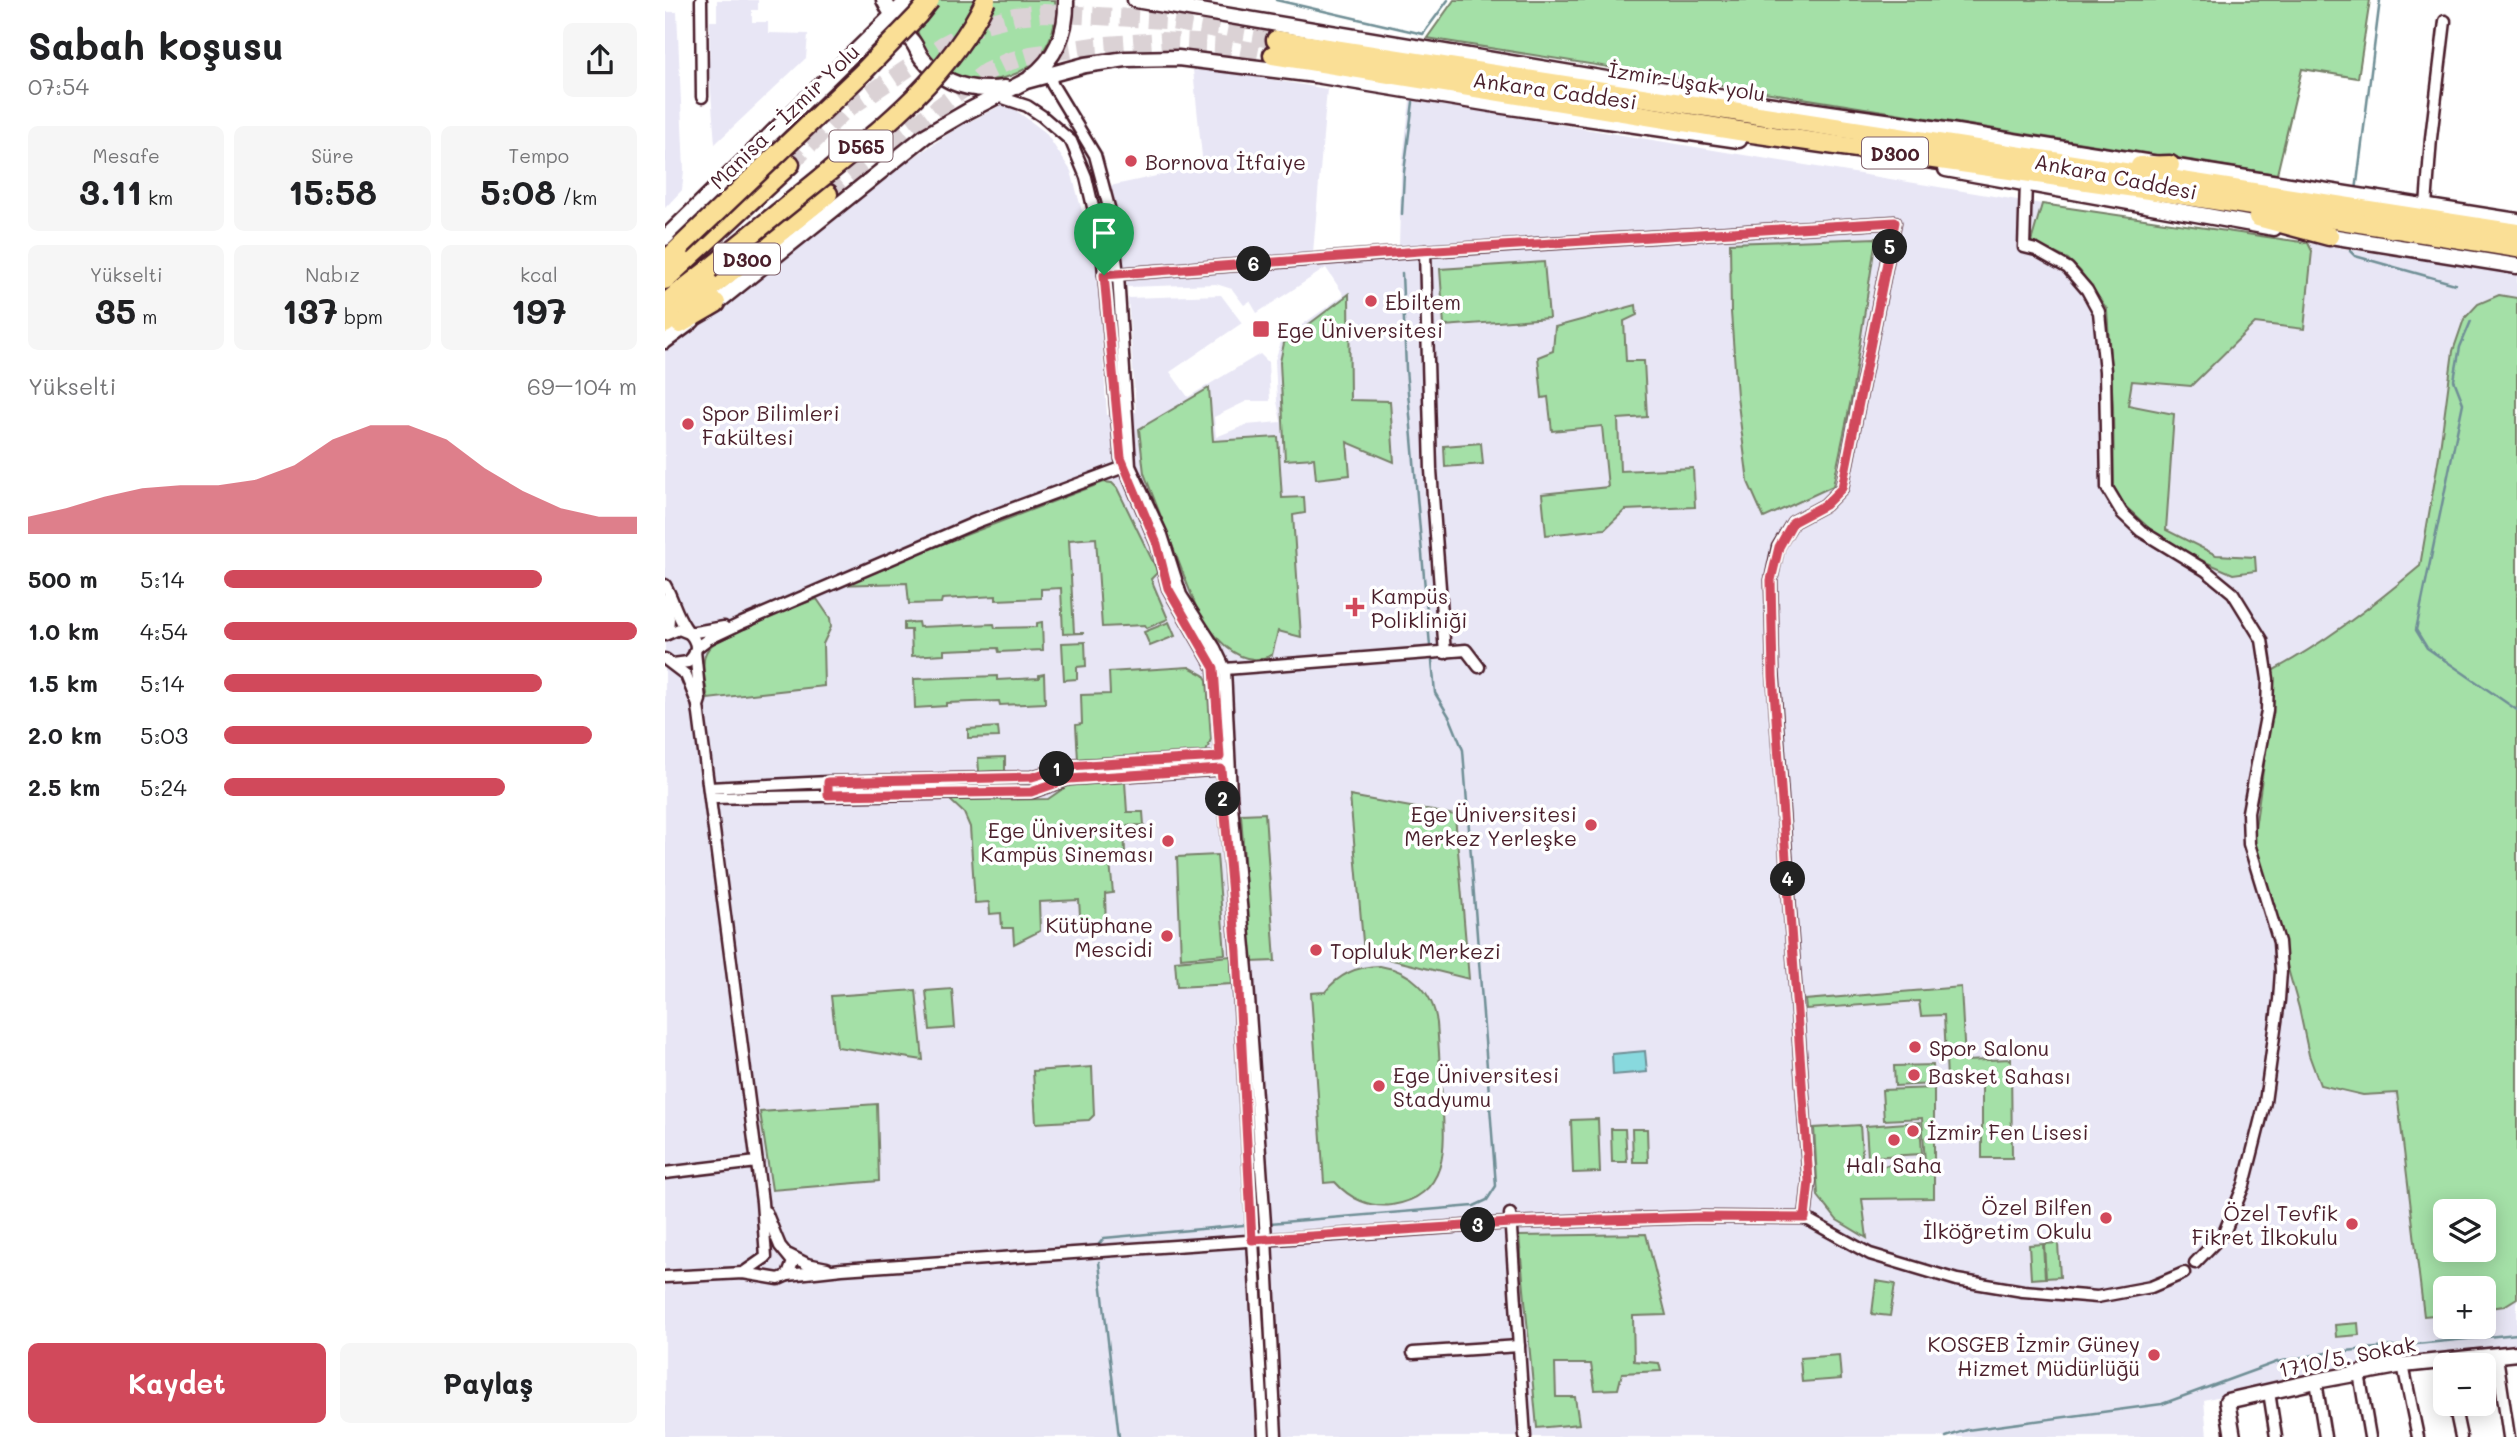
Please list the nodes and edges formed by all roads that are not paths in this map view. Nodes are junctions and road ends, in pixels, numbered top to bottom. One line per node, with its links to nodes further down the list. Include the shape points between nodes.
1 (701, 0): 17 (street)
2 (884, 0): 8 (main road)
3 (907, 0): 8 (main road); 10 (main road)
4 (930, 0): 31 (highway, Manisa - İzmir Yolu / D565, bridge, via 862,73)
5 (986, 0): 39 (highway, D565, bridge, via 969,32 922,91 875,135)
6 (1066, 0): 12 (main road, via 1061,40)
7 (1135, 0): 15 (main road, Ankara Caddesi)
8 (891, 17): 10 (main road); 31 (main road)
9 (2445, 21): 27 (street)
10 (912, 41): 14 (main road, via 935,72)
11 (1274, 47): 18 (highway, İzmir-Uşak yolu / D300); 19 (highway, Ankara Caddesi / D300)
12 (1050, 67): 13 (main road, Ankara Caddesi); 20 (main road, Ankara Caddesi, via 1178,58); 37 (street, via 1052,84 1095,155 1111,215)
13 (1026, 80): 14 (main road, via 988,90); 16 (main road, Ankara Caddesi)
14 (970, 88): 16 (street)
15 (1684, 92): 18 (highway); 22 (main road, Ankara Caddesi)
16 (995, 96): 36 (street, via 1027,106 1071,141 1086,177); 40 (main road, Ankara Caddesi, via 925,136)
17 (702, 97)
18 (1762, 116): 23 (highway, İzmir-Uşak yolu / D300)
19 (1745, 132): 20 (highway); 25 (highway, Ankara Caddesi / D300)
20 (1695, 133): 24 (main road, Ankara Caddesi)
21 (790, 164): 38 (highway, D300)
22 (2170, 165): 23 (highway); 27 (main road, Ankara Caddesi)
23 (2091, 167): 29 (highway, Ankara Caddesi / D300)
24 (2027, 183): 30 (main road, Ankara Caddesi); 73 (street, via 2024,247 2068,268 2099,312 2107,488 2141,531 2233,593 2262,640 2267,711 2248,812 2249,844 2279,942 2279,1000 2266,1102 2244,1185 2224,1233)
25 (2163, 192): 30 (highway); 32 (highway, Ankara Caddesi / D300)
26 (828, 194): 41 (highway, D300)
27 (2426, 206): 28 (main road, Ankara Caddesi)
28 (2517, 221)
29 (2517, 233)
30 (2329, 236): 35 (main road, Ankara Caddesi)
31 (673, 242): 34 (highway, Manisa - İzmir Yolu / D565)
32 (2517, 248)
33 (1425, 251): 37 (street); 51 (street, via 1431,470); 68 (street, via 1895,222 1842,488 1825,505 1793,522 1779,547 1771,580 1772,657 1809,1181)
34 (665, 261)
35 (2517, 266)
36 (1104, 275): 37 (street); 44 (street, via 1121,458)
37 (1118, 275): 44 (street)
38 (665, 280)
39 (665, 303)
40 (716, 303): 42 (highway); 43 (main road, Ankara Caddesi)
41 (665, 324)
42 (665, 333)
43 (665, 341)
44 (1127, 467): 47 (street, via 979,521); 54 (street, via 1163,535 1181,595)
45 (665, 585): 48 (street)
46 (665, 599): 49 (street)
47 (742, 623): 48 (street); 50 (street)
48 (689, 633): 49 (street, via 678,629); 50 (street)
49 (666, 634)
50 (696, 650): 52 (street, via 688,662); 55 (street)
51 (1445, 653): 53 (street, via 1466,650); 54 (street)
52 (668, 662): 55 (street, via 686,675)
53 (1479, 667)
54 (1220, 669): 56 (street)
55 (698, 706): 60 (street)
56 (1224, 757): 57 (street); 58 (street, via 1069,766 1032,777)
57 (1225, 769): 61 (street, via 1069,779 1031,792); 63 (street)
58 (867, 781): 59 (street); 61 (street)
59 (828, 782): 60 (street); 62 (street)
60 (710, 793): 62 (street); 64 (street)
61 (868, 794): 62 (street)
62 (828, 795)
63 (1243, 970): 69 (street); 70 (street)
64 (757, 1162): 65 (street); 66 (street)
65 (665, 1173)
66 (762, 1202): 71 (street, via 780,1246); 72 (street)
67 (1510, 1218): 68 (street); 69 (street); 80 (street)
68 (1805, 1218): 76 (street, via 1870,1254 1957,1280 2023,1291 2097,1297 2151,1287)
69 (1266, 1238): 70 (street); 86 (street)
70 (1252, 1240): 74 (street); 86 (street)
71 (789, 1255): 72 (street, via 779,1250); 74 (street, via 807,1264); 77 (street, via 793,1266)
72 (766, 1257): 75 (street); 78 (street, via 764,1268)
73 (2195, 1263)
74 (842, 1269): 77 (street)
75 (743, 1273): 78 (street); 79 (street)
76 (2184, 1273)
77 (788, 1275): 78 (street)
78 (770, 1276)
79 (665, 1278)
80 (1519, 1346): 81 (street); 94 (street)
81 (1413, 1353)
82 (2517, 1353): 83 (main road, 1710/5. Sokak)
83 (2497, 1356): 101 (street)
84 (2433, 1364): 85 (main road, 1710/5. Sokak)
85 (2403, 1365): 87 (main road, 1710/5. Sokak); 99 (street)
86 (1267, 1372): 91 (street)
87 (2359, 1373): 88 (main road, 1710/5. Sokak); 98 (street)
88 (2316, 1381): 89 (main road, 1710/5. Sokak); 97 (street)
89 (2269, 1392): 95 (main road, 1710/5. Sokak, via 2227,1401); 96 (street)
90 (2457, 1416): 100 (street)
91 (1270, 1421): 92 (street); 93 (street)
92 (1264, 1437)
93 (1276, 1437)
94 (1525, 1437)
95 (2233, 1437)
96 (2276, 1437)
97 (2325, 1437)
98 (2370, 1437)
99 (2418, 1437)
100 (2461, 1437)
101 (2509, 1437)

